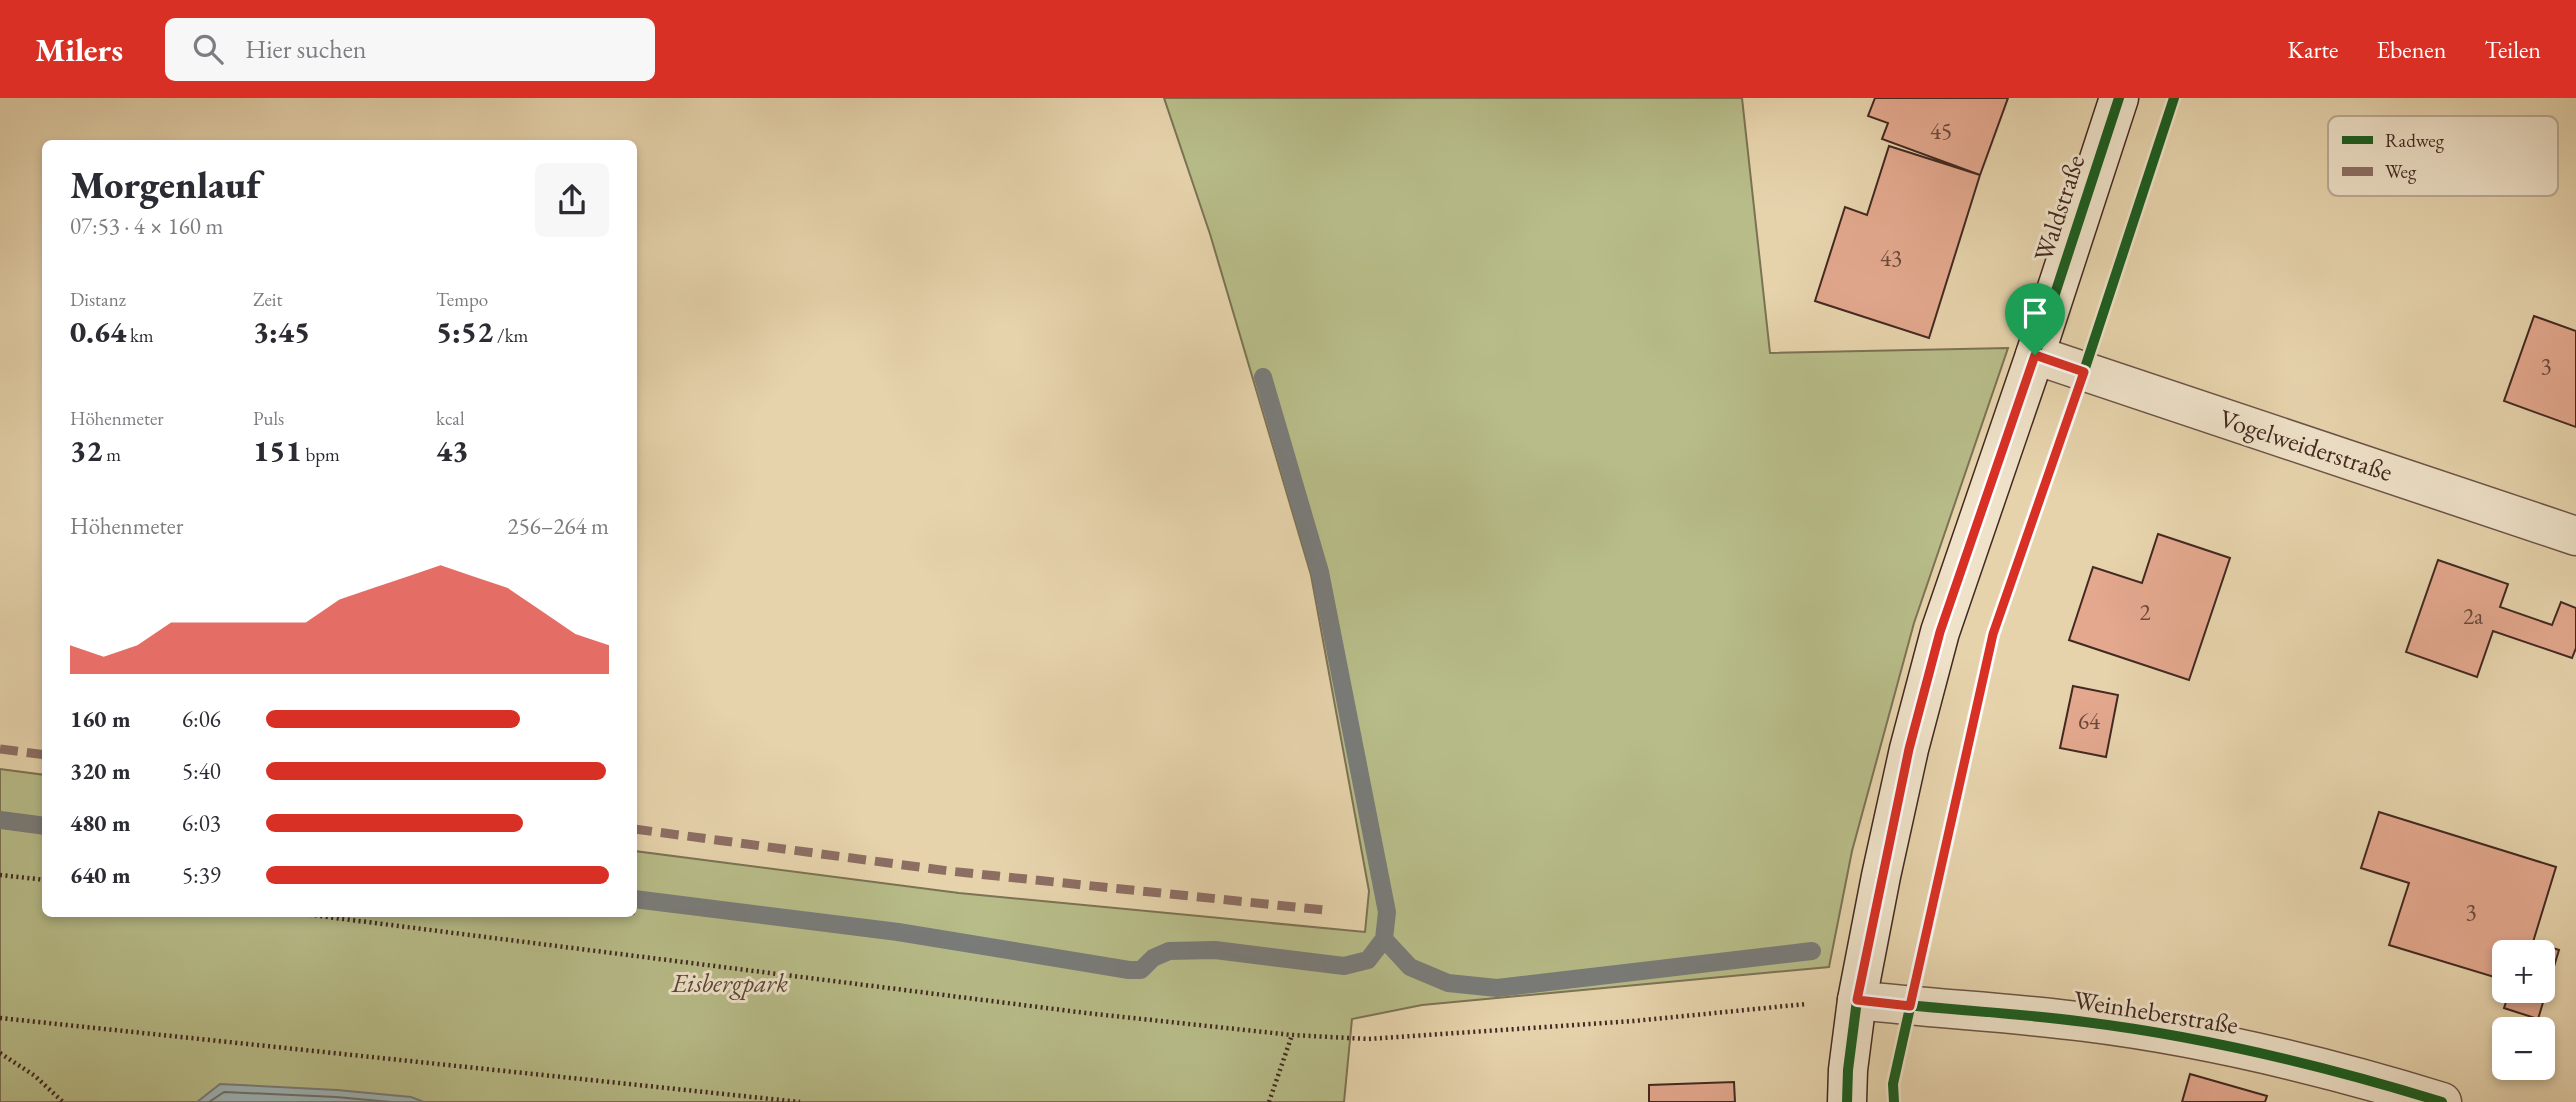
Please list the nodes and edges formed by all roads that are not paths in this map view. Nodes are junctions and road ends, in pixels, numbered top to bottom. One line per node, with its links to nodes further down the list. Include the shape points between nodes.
1 (2119, 98): 2 (street, Waldstraße)
2 (2035, 355): 3 (street, Vogelweiderstraße); 4 (street, Waldstraße, via 1940,632 1909,749)
3 (2576, 536)
4 (1857, 1000): 5 (street, Waldstraße); 6 (street, Weinheberstraße, via 2083,1021 2196,1039 2349,1073)
5 (1847, 1102)
6 (2442, 1102)

